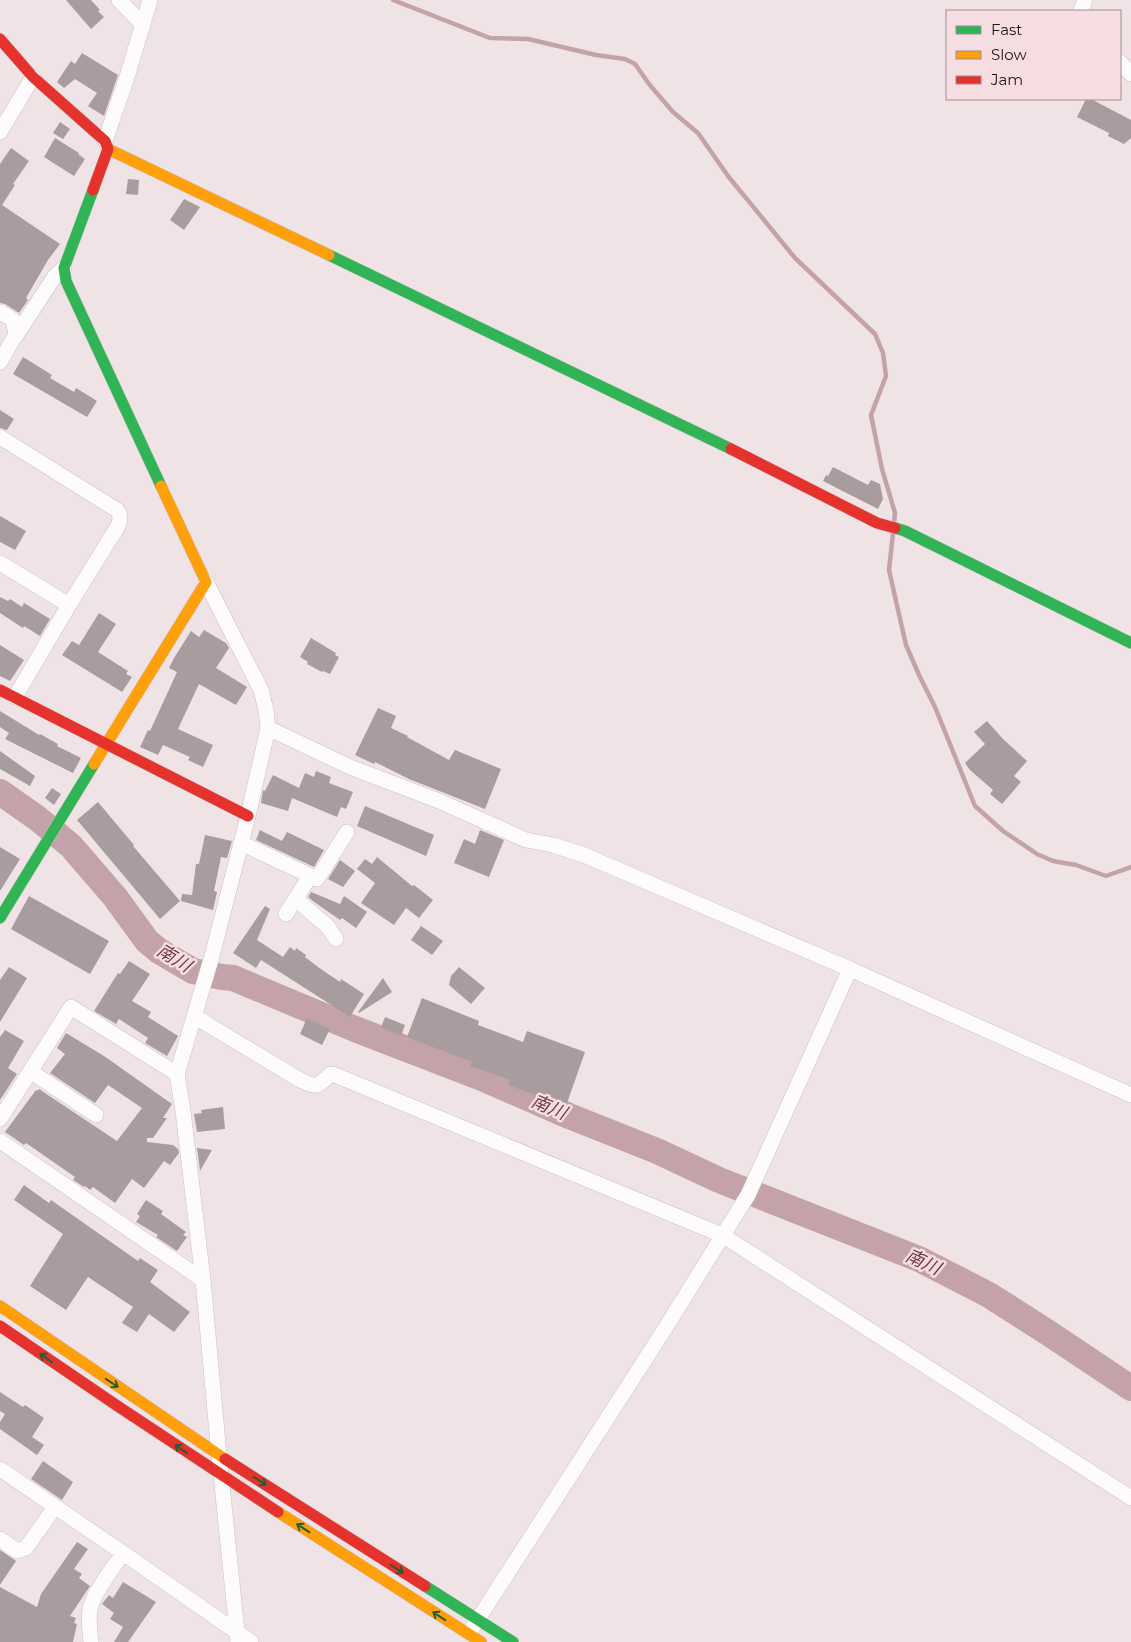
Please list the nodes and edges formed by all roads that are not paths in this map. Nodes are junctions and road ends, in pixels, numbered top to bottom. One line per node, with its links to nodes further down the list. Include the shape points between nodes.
1 (119, 0): 3 (street)
2 (150, 0): 3 (street)
3 (143, 25): 9 (street)
4 (0, 39): 7 (street)
5 (1121, 63): 6 (street)
6 (1131, 74)
7 (33, 77): 8 (street); 9 (street)
8 (0, 132)
9 (106, 145): 10 (street); 18 (street, via 877,523 905,531)
10 (64, 268): 12 (street, via 55,276); 16 (street, via 66,281)
11 (0, 312): 12 (street, via 12,320)
12 (15, 337): 13 (street)
13 (0, 362)
14 (0, 438): 17 (street, via 119,512 118,526)
15 (0, 563): 17 (street)
16 (206, 582): 21 (street, via 261,690); 22 (street)
17 (69, 605): 20 (street)
18 (1131, 643)
19 (0, 690): 20 (street)
20 (15, 698): 22 (street)
21 (268, 728): 23 (street); 31 (street, via 526,840 584,856)
22 (107, 744): 23 (street); 29 (street)
23 (248, 816): 25 (street)
24 (347, 832): 26 (street, via 317,880)
25 (240, 843): 26 (street); 32 (street)
26 (310, 876): 27 (street)
27 (296, 899): 28 (street); 30 (street, via 328,927)
28 (286, 914)
29 (0, 918)
30 (336, 939)
31 (850, 969): 35 (street); 39 (street, via 750,1190)
32 (196, 1009): 34 (street); 39 (street, via 312,1086 319,1085 331,1074 335,1075)
33 (30, 1071): 34 (street, via 71,1007); 36 (street); 37 (street)
34 (177, 1074): 40 (street)
35 (1131, 1095)
36 (96, 1115)
37 (0, 1119)
38 (0, 1141): 40 (street)
39 (722, 1235): 46 (street); 50 (street)
40 (204, 1280): 43 (street)
41 (0, 1306): 43 (street, one-way to 43)
42 (0, 1326): 45 (street, one-way to 42)
43 (219, 1455): 45 (street); 50 (street, one-way to 50)
44 (0, 1469): 47 (street)
45 (222, 1476): 51 (street); 52 (street, one-way to 45)
46 (1131, 1498)
47 (55, 1506): 48 (street, via 26,1548 17,1551); 49 (street)
48 (0, 1539)
49 (124, 1553): 51 (street); 53 (street, via 91,1605)
50 (477, 1620): 52 (street); 54 (street)
51 (242, 1639)
52 (472, 1640)
53 (91, 1642)
54 (513, 1642)

